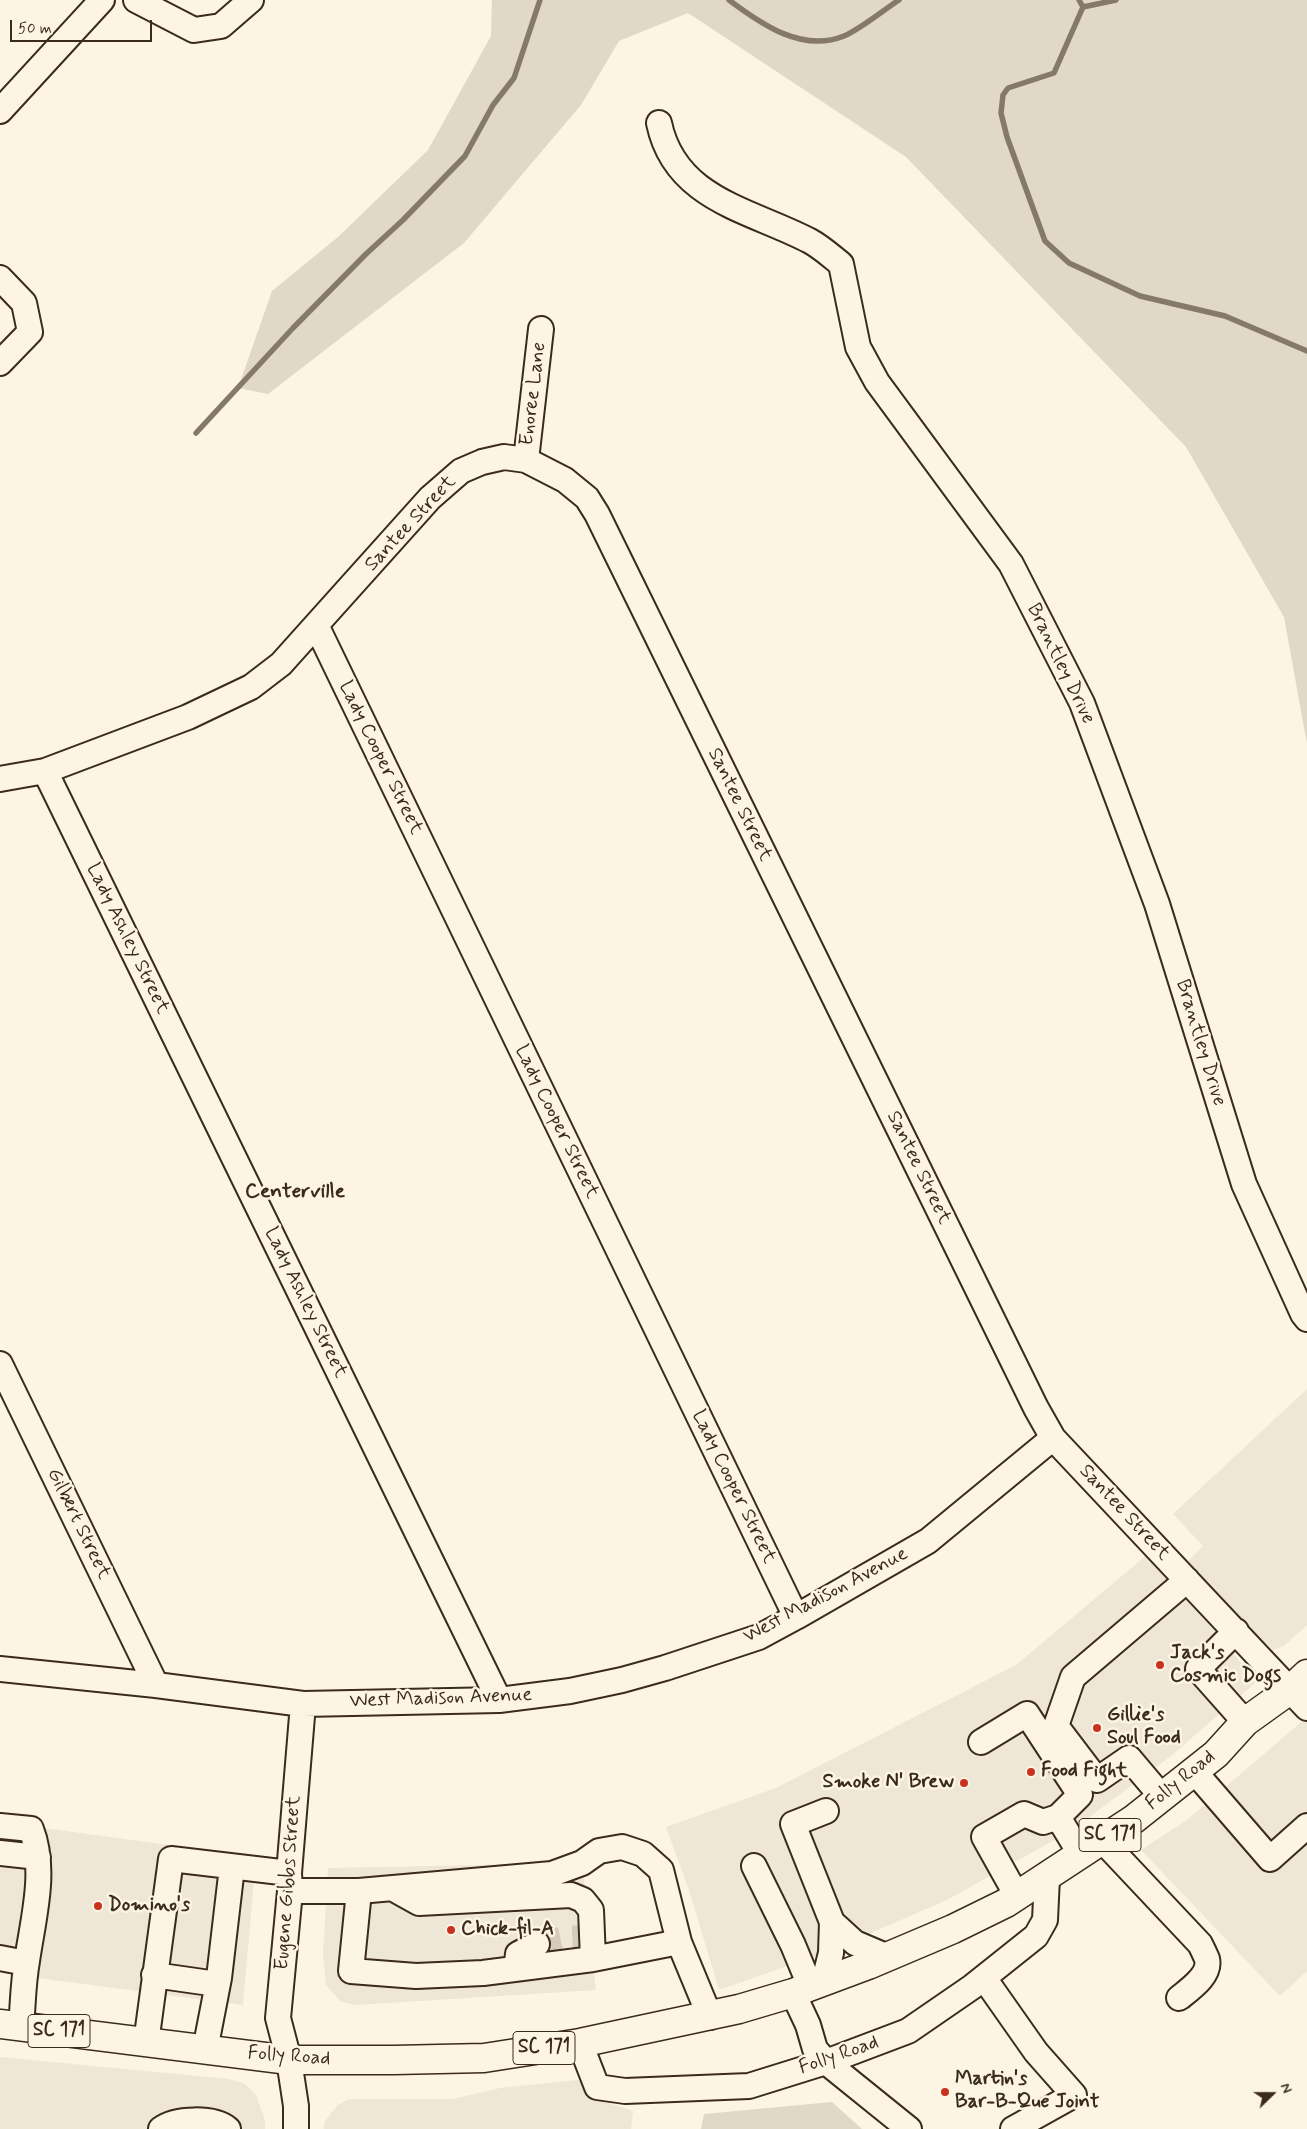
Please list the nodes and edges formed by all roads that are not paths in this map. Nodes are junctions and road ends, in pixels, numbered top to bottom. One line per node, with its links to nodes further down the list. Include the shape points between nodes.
1 (102, 0): 4 (street)
2 (136, 0): 3 (street, via 194,30 221,26)
3 (251, 0)
4 (0, 111)
5 (659, 123): 13 (street, Brantley Drive, via 662,138 683,174 721,202 811,242 841,264 858,347 878,382 1011,564 1082,703 1157,904 1244,1184)
6 (0, 278): 8 (street, via 24,303 30,332)
7 (541, 329): 9 (street, Enoree Lane)
8 (0, 363)
9 (526, 460): 10 (street, Santee Street, via 504,457 461,471 430,498); 15 (street, Santee Street, via 565,480 587,498 597,514)
10 (316, 627): 11 (street, Santee Street, via 281,664 252,687 188,717); 17 (street, Lady Cooper Street)
11 (45, 771): 12 (street, Santee Street); 22 (street, Lady Ashley Street)
12 (0, 779)
13 (1307, 1319)
14 (0, 1364): 20 (street, Gilbert Street)
15 (1053, 1438): 16 (street, Santee Street); 17 (street, West Madison Avenue, via 928,1541)
16 (1187, 1580): 18 (street, Santee Street); 27 (street, via 1073,1677 1056,1726 1097,1780 1129,1758)
17 (796, 1617): 22 (street, West Madison Avenue, via 759,1636 665,1668 570,1691)
18 (1236, 1631): 21 (street, Santee Street); 24 (street, via 1198,1669)
19 (0, 1669): 20 (street, West Madison Avenue)
20 (156, 1684): 23 (street, West Madison Avenue)
21 (1302, 1690): 24 (main road, Folly Road / SC 171)
22 (499, 1700): 23 (street, West Madison Avenue)
23 (303, 1704): 38 (street, Eugene Gibbs Street)
24 (1245, 1722): 26 (main road, Folly Road / SC 171, via 1216,1754)
25 (981, 1742): 29 (street, via 1027,1714 1080,1795)
26 (1194, 1771): 27 (main road, Folly Road / SC 171); 31 (street, via 1270,1859)
27 (1162, 1797): 32 (main road, Folly Road / SC 171)
28 (826, 1811): 42 (street, via 793,1824)
29 (1058, 1817): 32 (street); 41 (street, via 1043,1822 1024,1814 984,1837)
30 (0, 1826): 34 (street, via 32,1829)
31 (1307, 1826)
32 (1092, 1848): 37 (main road, Folly Road / SC 171); 54 (street, via 1200,1944 1207,1960 1206,1968 1199,1980)
33 (0, 1853): 34 (street)
34 (38, 1857): 48 (street, via 37,1895)
35 (754, 1866): 53 (street, via 793,1944)
36 (232, 1867): 38 (street); 50 (street, via 172,1859); 52 (street)
37 (1047, 1877): 41 (main road, Folly Road / SC 171); 51 (street, Folly Road, via 1046,1920 1036,1936)
38 (290, 1882): 40 (street); 60 (street, Eugene Gibbs Street, via 278,2018)
39 (392, 1888): 40 (street); 43 (street, via 552,1874 582,1863 599,1851 622,1847 643,1854 661,1870); 45 (street, via 419,1903 571,1895 584,1900 591,1910)
40 (359, 1891): 49 (street, via 351,1971 416,1976)
41 (1016, 1896): 46 (main road, Folly Road / SC 171, via 953,1929)
42 (832, 1922): 46 (street, via 855,1943); 53 (street, via 831,1953)
43 (679, 1942): 45 (street); 55 (street)
44 (537, 1944): 49 (street, via 518,1954)
45 (591, 1944): 49 (street)
46 (888, 1957): 53 (main road, Folly Road / SC 171)
47 (0, 1958): 48 (street)
48 (26, 1963): 56 (street)
49 (516, 1969)
50 (154, 1975): 52 (street); 57 (street)
51 (984, 1978): 61 (street, Folly Road, via 908,2030); 66 (street, via 1036,2052 1074,2094)
52 (217, 1984): 59 (street)
53 (809, 1987): 55 (main road, Folly Road / SC 171); 61 (street, via 808,2025 816,2049)
54 (1179, 1998)
55 (710, 2017): 58 (main road, Folly Road / SC 171)
56 (10, 2025): 57 (main road, Folly Road / SC 171)
57 (146, 2042): 59 (main road, Folly Road / SC 171)
58 (580, 2043): 60 (main road, Folly Road / SC 171, via 484,2058); 61 (street, Folly Road, via 597,2087 625,2091 749,2086)
59 (205, 2050): 60 (main road, Folly Road / SC 171)
60 (289, 2060): 64 (street, Eugene Gibbs Street)
61 (826, 2062): 65 (street)
62 (161, 2129): 63 (street, via 184,2120 222,2124)
63 (228, 2129)
64 (296, 2129)
65 (909, 2129)
66 (1013, 2129)

